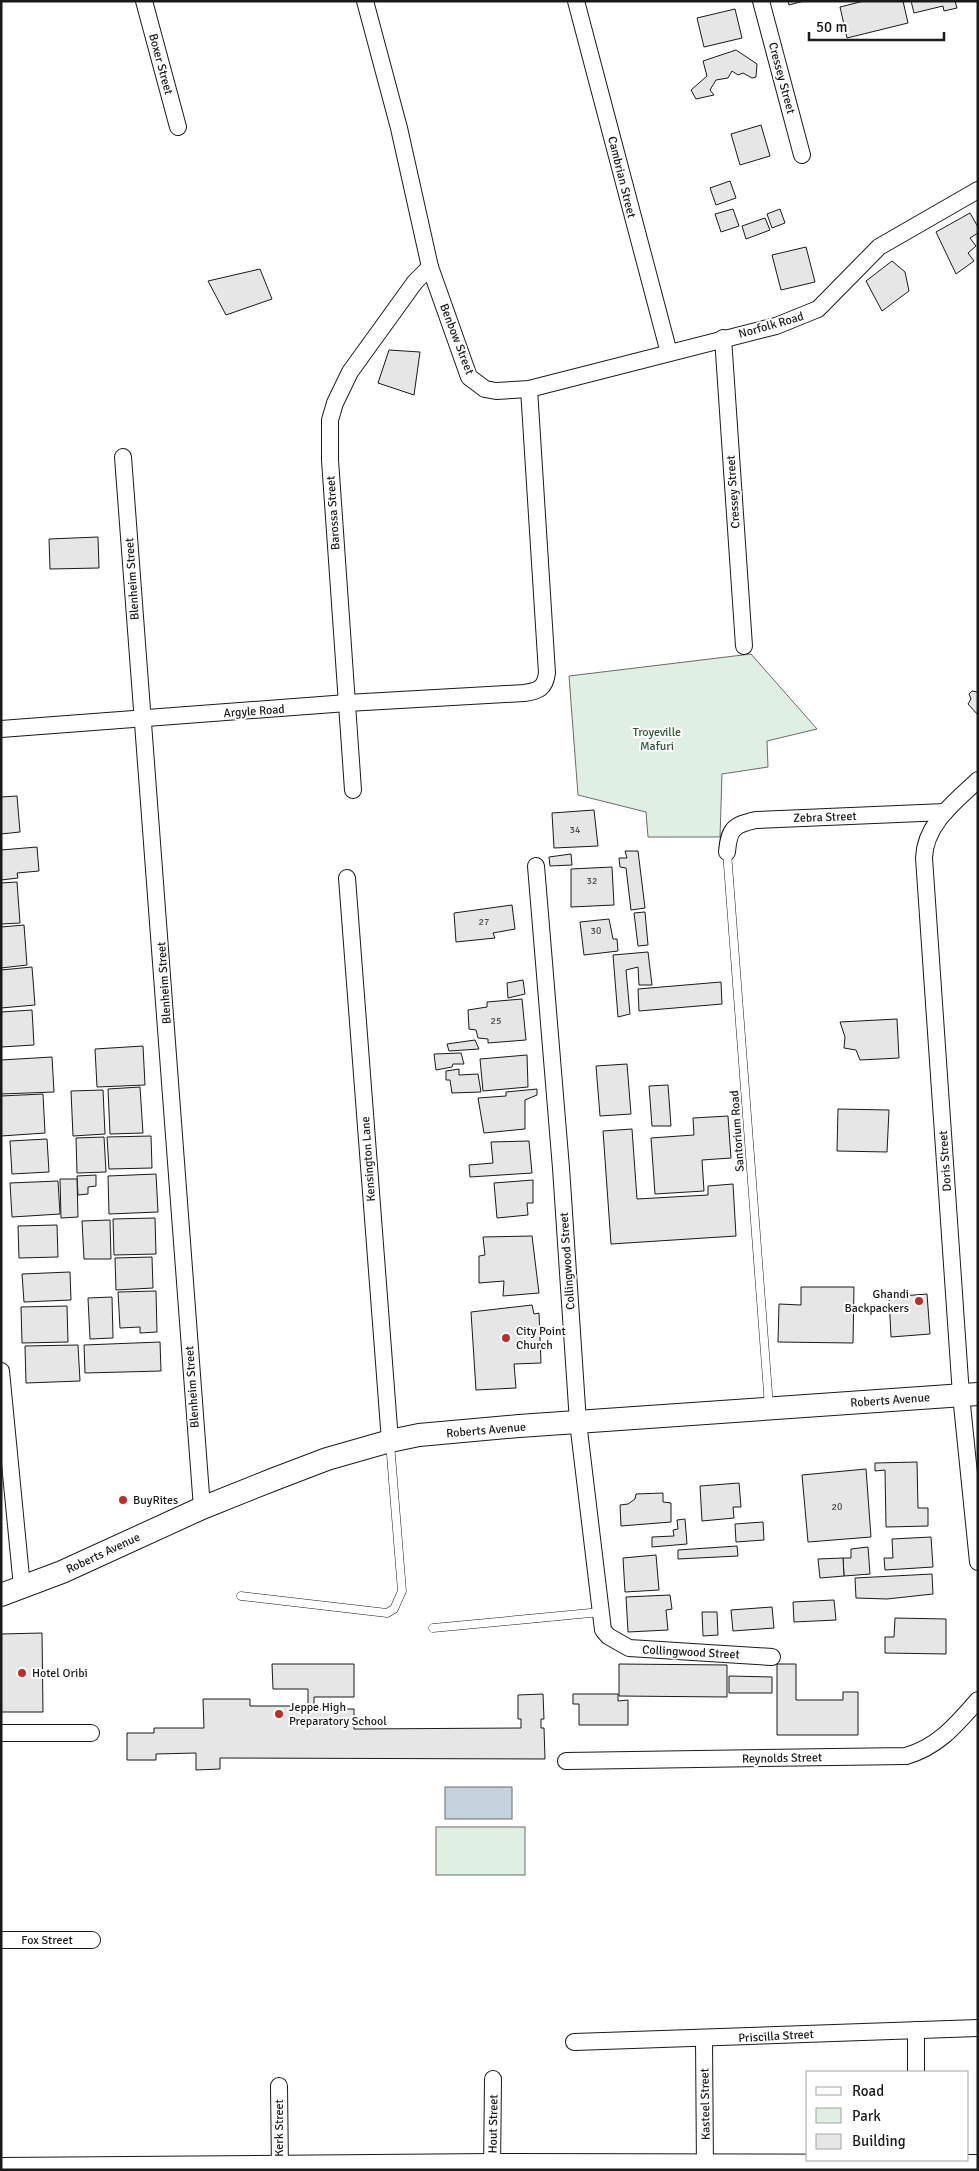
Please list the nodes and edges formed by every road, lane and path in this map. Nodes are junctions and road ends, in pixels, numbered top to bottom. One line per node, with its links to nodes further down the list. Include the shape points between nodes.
1 (144, 1): 5 (street, Boxer Street)
2 (365, 1): 8 (street, Benbow Street)
3 (576, 1): 10 (street, Cambrian Street)
4 (761, 1): 6 (street, Cressey Street)
5 (178, 127)
6 (802, 155)
7 (978, 190): 9 (street, Norfolk Road, via 879,247 818,309 794,320)
8 (430, 267): 11 (street, Benbow Street, via 469,377 485,389); 14 (street, Barossa Street, via 415,282 350,372 330,420)
9 (723, 338): 10 (street, Norfolk Road); 13 (street, Cressey Street)
10 (669, 353): 11 (street, Norfolk Road)
11 (529, 389): 14 (street, Argyle Road, via 547,673 544,686 524,693)
12 (123, 457): 15 (street, Blenheim Street)
13 (744, 646)
14 (347, 703): 15 (street, Argyle Road); 18 (street, Barossa Street)
15 (143, 719): 16 (street, Argyle Road); 28 (street, Blenheim Street)
16 (1, 729)
17 (978, 780): 19 (street, Doris Street)
18 (353, 790)
19 (945, 812): 20 (street, Zebra Street, via 756,820 737,825 729,834); 24 (street, Doris Street, via 930,830 924,846 925,880)
20 (727, 852): 25 (lane, Santorium Road)
21 (536, 866): 26 (street, Collingwood Street)
22 (347, 878): 27 (street, Kensington Lane)
23 (1, 1371): 30 (street)
24 (970, 1394): 25 (main road, Roberts Avenue); 29 (street, Doris Street)
25 (770, 1408): 26 (main road, Roberts Avenue)
26 (578, 1422): 27 (main road, Roberts Avenue); 33 (street, Collingwood Street)
27 (390, 1441): 28 (main road, Roberts Avenue, via 327,1459); 32 (lane, via 402,1591 394,1609 387,1613)
28 (202, 1508): 30 (main road, Roberts Avenue)
29 (978, 1562)
30 (22, 1587): 31 (main road, Roberts Avenue)
31 (1, 1595)
32 (241, 1596)
33 (601, 1612): 34 (lane); 35 (street, Collingwood Street, via 603,1630 629,1648)
34 (433, 1628)
35 (772, 1657)
36 (978, 1700): 39 (street, Reynolds Street, via 945,1736 922,1751 906,1756)
37 (91, 1732): 38 (street)
38 (1, 1733)
39 (566, 1761)
40 (1, 1940): 41 (street, Fox Street)
41 (92, 1940)
42 (978, 2028): 43 (street, Priscilla Street)
43 (916, 2030): 44 (street, Priscilla Street); 46 (street)
44 (704, 2039): 45 (street, Priscilla Street); 53 (street, Kasteel Street)
45 (574, 2042)
46 (916, 2071)
47 (494, 2079): 52 (street, Hout Street)
48 (279, 2086): 54 (street, Kerk Street)
49 (978, 2162): 50 (street)
50 (916, 2164): 53 (street)
51 (1, 2166): 55 (street)
52 (492, 2166): 53 (street); 54 (street)
53 (705, 2166)
54 (280, 2167): 55 (street)
55 (68, 2168)

